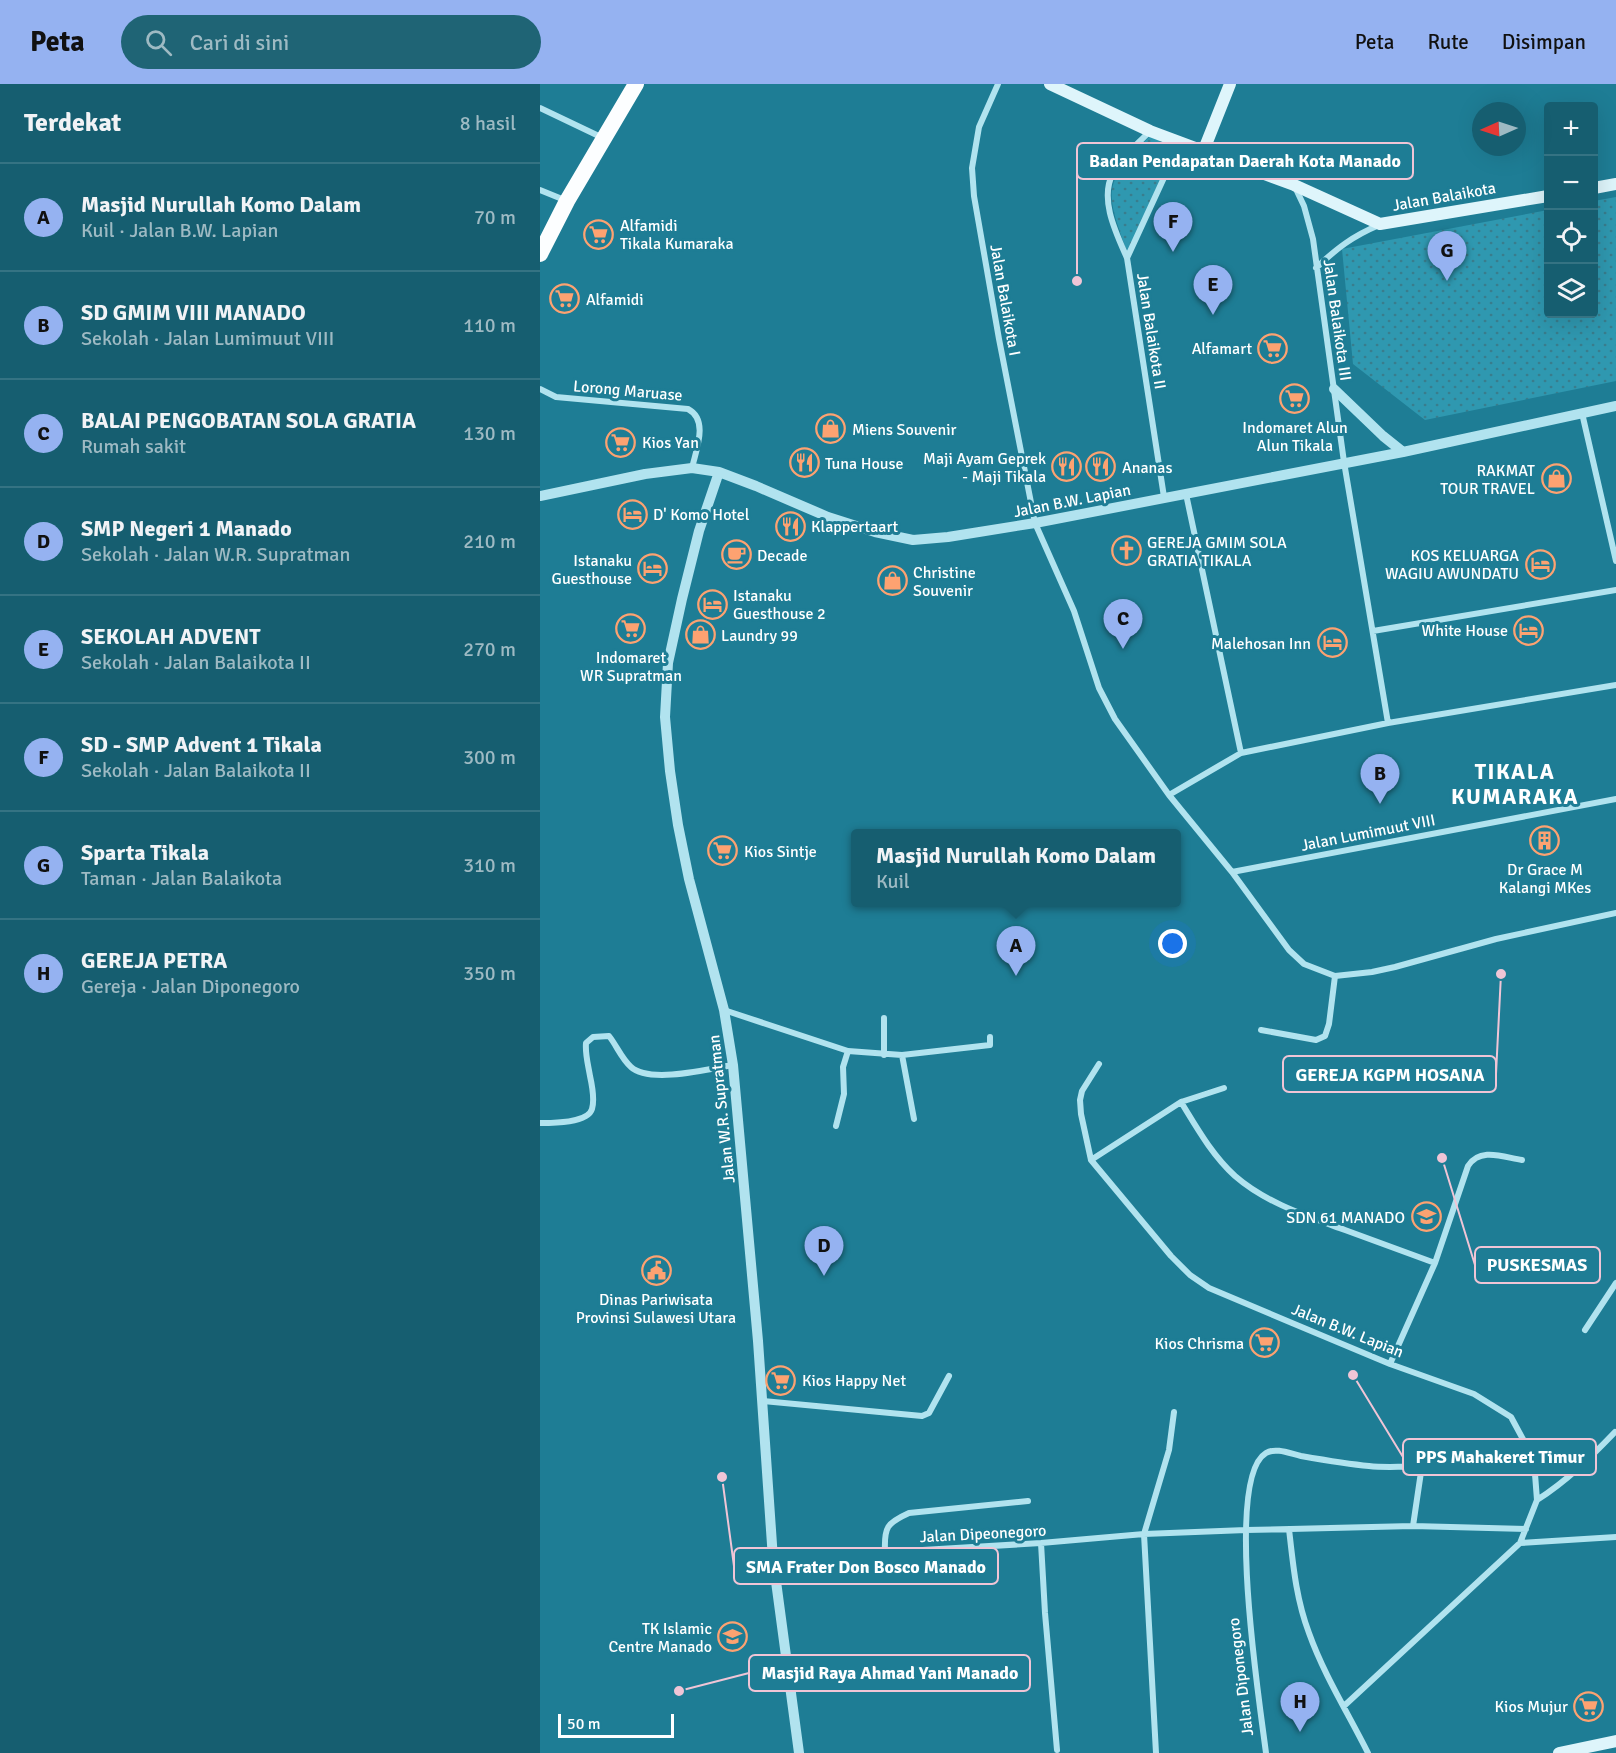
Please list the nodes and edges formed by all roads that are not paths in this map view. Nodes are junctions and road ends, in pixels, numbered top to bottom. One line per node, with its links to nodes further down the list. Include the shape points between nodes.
1 (636, 84): 7 (highway)
2 (998, 84): 31 (street, Jalan Balaikota I, via 979,127 972,177)
3 (1050, 84): 6 (main road, Jalan Balaikota)
4 (1230, 84): 9 (main road)
5 (540, 108): 7 (street)
6 (1150, 131): 8 (main road, Jalan Balaikota); 18 (street, via 1114,171 1109,183 1111,216)
7 (603, 138): 15 (highway)
8 (1180, 143): 9 (main road, Jalan Balaikota); 18 (street, Jalan Balaikota II)
9 (1203, 152): 11 (main road, Jalan Balaikota)
10 (1616, 184): 12 (main road)
11 (1294, 185): 16 (main road, Jalan Balaikota); 19 (street, Jalan Balaikota III, via 1310,224)
12 (1598, 187)
13 (540, 190): 15 (street)
14 (1544, 197): 16 (main road, Jalan Balaikota)
15 (567, 201): 17 (highway)
16 (1380, 224): 19 (street, via 1336,248)
17 (540, 254)
18 (1127, 258): 30 (street, Jalan Balaikota II)
19 (1316, 268): 21 (street, Jalan Balaikota III)
20 (540, 389): 26 (street, Lorong Maruase, via 556,397 688,409 699,424)
21 (1334, 389): 24 (street); 25 (street, Jalan Balaikota III)
22 (1616, 406): 23 (street, Jalan B.W. Lapian)
23 (1582, 413): 24 (street, Jalan B.W. Lapian); 32 (street)
24 (1402, 452): 25 (street, Jalan B.W. Lapian)
25 (1344, 462): 28 (street, Jalan B.W. Lapian); 34 (street, Jalan Balaikota III)
26 (692, 468): 27 (street, Jalan B.W. Lapian); 29 (street, Jalan B.W. Lapian)
27 (719, 472): 31 (street, Jalan B.W. Lapian, via 828,517 912,540); 43 (street, Jalan W.R. Supratman, via 682,599 668,663 665,717 678,825)
28 (1186, 494): 30 (street, Jalan B.W. Lapian); 37 (street)
29 (540, 496)
30 (1164, 497): 31 (street, Jalan B.W. Lapian)
31 (1035, 523): 38 (street, Jalan Balaikota I, via 1074,611 1104,698)
32 (1616, 561)
33 (1616, 590): 34 (street)
34 (1373, 631): 36 (street, Jalan Balaikota III)
35 (1616, 685): 36 (street)
36 (1388, 723): 37 (street)
37 (1241, 753): 38 (street)
38 (1169, 795): 40 (street, Jalan Balaikota I)
39 (1616, 799): 40 (street, Jalan Lumimuut VIII)
40 (1232, 872): 42 (street, Jalan Balaikota I, via 1289,950 1304,964)
41 (1616, 913): 42 (street, via 1496,939 1395,967)
42 (1335, 976): 45 (street, via 1325,1036 1316,1040)
43 (724, 1010): 47 (street); 51 (street, Jalan W.R. Supratman)
44 (884, 1018): 48 (street)
45 (1261, 1030)
46 (990, 1037): 49 (street, via 990,1045)
47 (848, 1051): 48 (street); 56 (street)
48 (884, 1055): 49 (street)
49 (902, 1055): 54 (street)
50 (1099, 1064): 57 (street, Jalan B.W. Lapian, via 1080,1100)
51 (733, 1065): 55 (street, via 652,1074 632,1069 609,1036 592,1037 585,1052 592,1109 587,1116 574,1121); 64 (street, Jalan W.R. Supratman)
52 (1224, 1088): 53 (street)
53 (1181, 1102): 57 (street); 59 (street, via 1221,1161 1266,1198)
54 (914, 1119)
55 (540, 1124)
56 (836, 1126)
57 (1091, 1160): 62 (street, Jalan B.W. Lapian, via 1171,1256 1209,1288)
58 (1522, 1160): 59 (street, via 1483,1154 1473,1158)
59 (1435, 1263): 62 (street)
60 (1616, 1283): 61 (street)
61 (1585, 1330)
62 (1390, 1364): 67 (street, Jalan B.W. Lapian, via 1474,1394 1511,1417 1535,1474)
63 (949, 1376): 64 (street, via 929,1413 922,1416)
64 (763, 1401): 78 (street, Jalan W.R. Supratman)
65 (1174, 1412): 73 (street, via 1169,1450)
66 (1615, 1432): 67 (street, via 1580,1468)
67 (1537, 1500): 71 (street, Jalan B.W. Lapian)
68 (1028, 1501): 77 (street, via 909,1513 886,1528)
69 (1413, 1526): 70 (street, Jalan Dipeonegoro); 71 (street, Jalan Dipeonegoro); 72 (street, via 1421,1478 1419,1467 1370,1467 1273,1450 1258,1461 1253,1472)
70 (1289, 1529): 72 (street, Jalan Dipeonegoro); 79 (street, via 1295,1585 1308,1632)
71 (1526, 1529): 76 (street, Jalan B.W. Lapian)
72 (1246, 1530): 73 (street, Jalan Dipeonegoro); 84 (street, Jalan Diponegoro, via 1248,1597)
73 (1144, 1534): 75 (street, Jalan Dipeonegoro); 83 (street)
74 (1616, 1537): 76 (street)
75 (1041, 1543): 77 (street, Jalan Dipeonegoro); 81 (street)
76 (1520, 1543): 79 (street)
77 (885, 1551): 78 (street, Jalan Dipeonegoro)
78 (773, 1559): 82 (street, Jalan W.R. Supratman)
79 (1344, 1706): 85 (street)
80 (1616, 1741): 86 (main road)
81 (1057, 1750)
82 (799, 1753)
83 (1156, 1753)
84 (1266, 1753)
85 (1368, 1753)
86 (1559, 1753)

